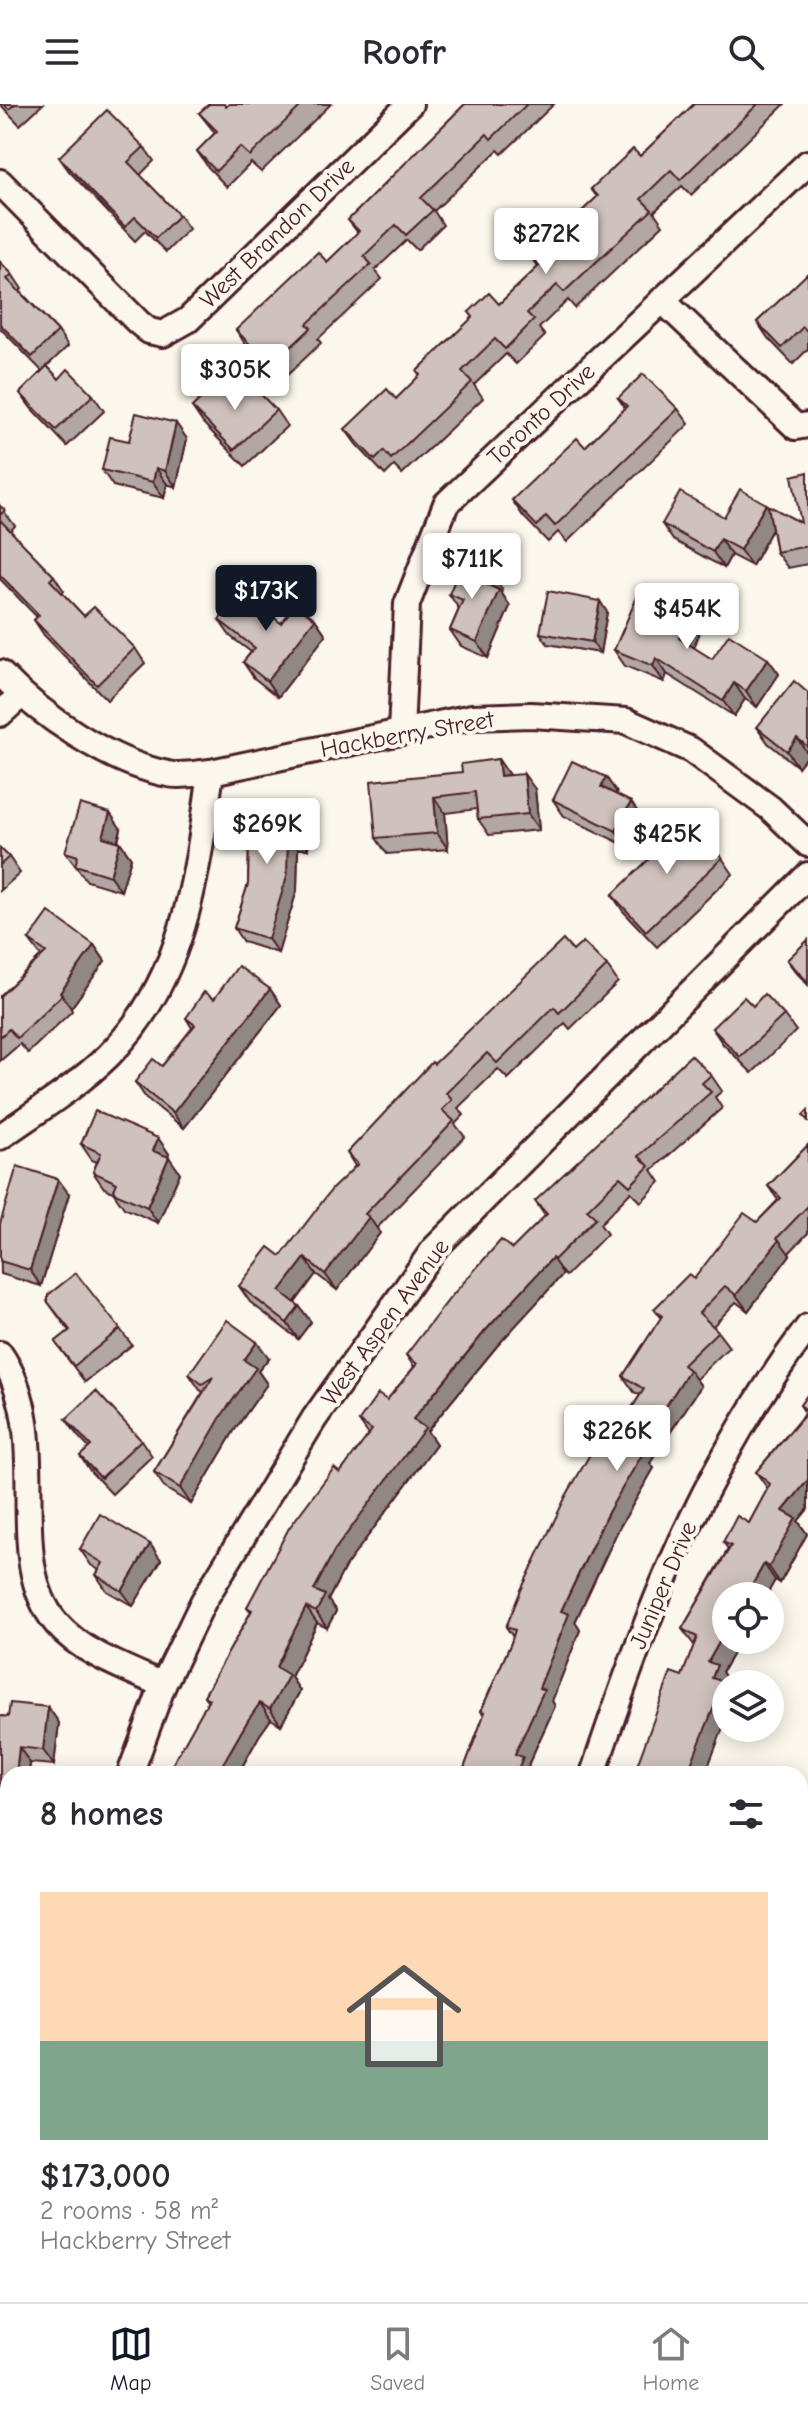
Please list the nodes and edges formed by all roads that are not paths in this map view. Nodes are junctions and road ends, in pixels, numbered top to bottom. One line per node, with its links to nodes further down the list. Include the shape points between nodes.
1 (410, 104): 3 (street, West Brandon Drive, via 188,320 163,334 138,322)
2 (806, 168): 4 (street, Toronto Drive)
3 (0, 182)
4 (662, 300): 5 (street, via 796,427); 9 (street, Toronto Drive, via 446,504 407,604)
5 (808, 425)
6 (0, 673): 7 (street, Hackberry Street)
7 (21, 695): 8 (street); 10 (street, Hackberry Street, via 124,762 170,775)
8 (0, 714)
9 (401, 732): 10 (street, Hackberry Street); 11 (street, Hackberry Street, via 472,717 626,721 691,750 770,808)
10 (211, 772): 13 (street, via 198,869 178,948 149,1006 110,1054 75,1085)
11 (808, 844)
12 (808, 875): 16 (street, West Aspen Avenue, via 434,1249 314,1419 203,1602)
13 (0, 1137)
14 (808, 1327): 18 (street, Juniper Drive, via 748,1414 682,1536 650,1608)
15 (0, 1354): 16 (street, via 18,1388 29,1436 31,1560 45,1606 75,1640)
16 (163, 1685): 17 (street, West Aspen Avenue)
17 (133, 1766)
18 (596, 1766)

